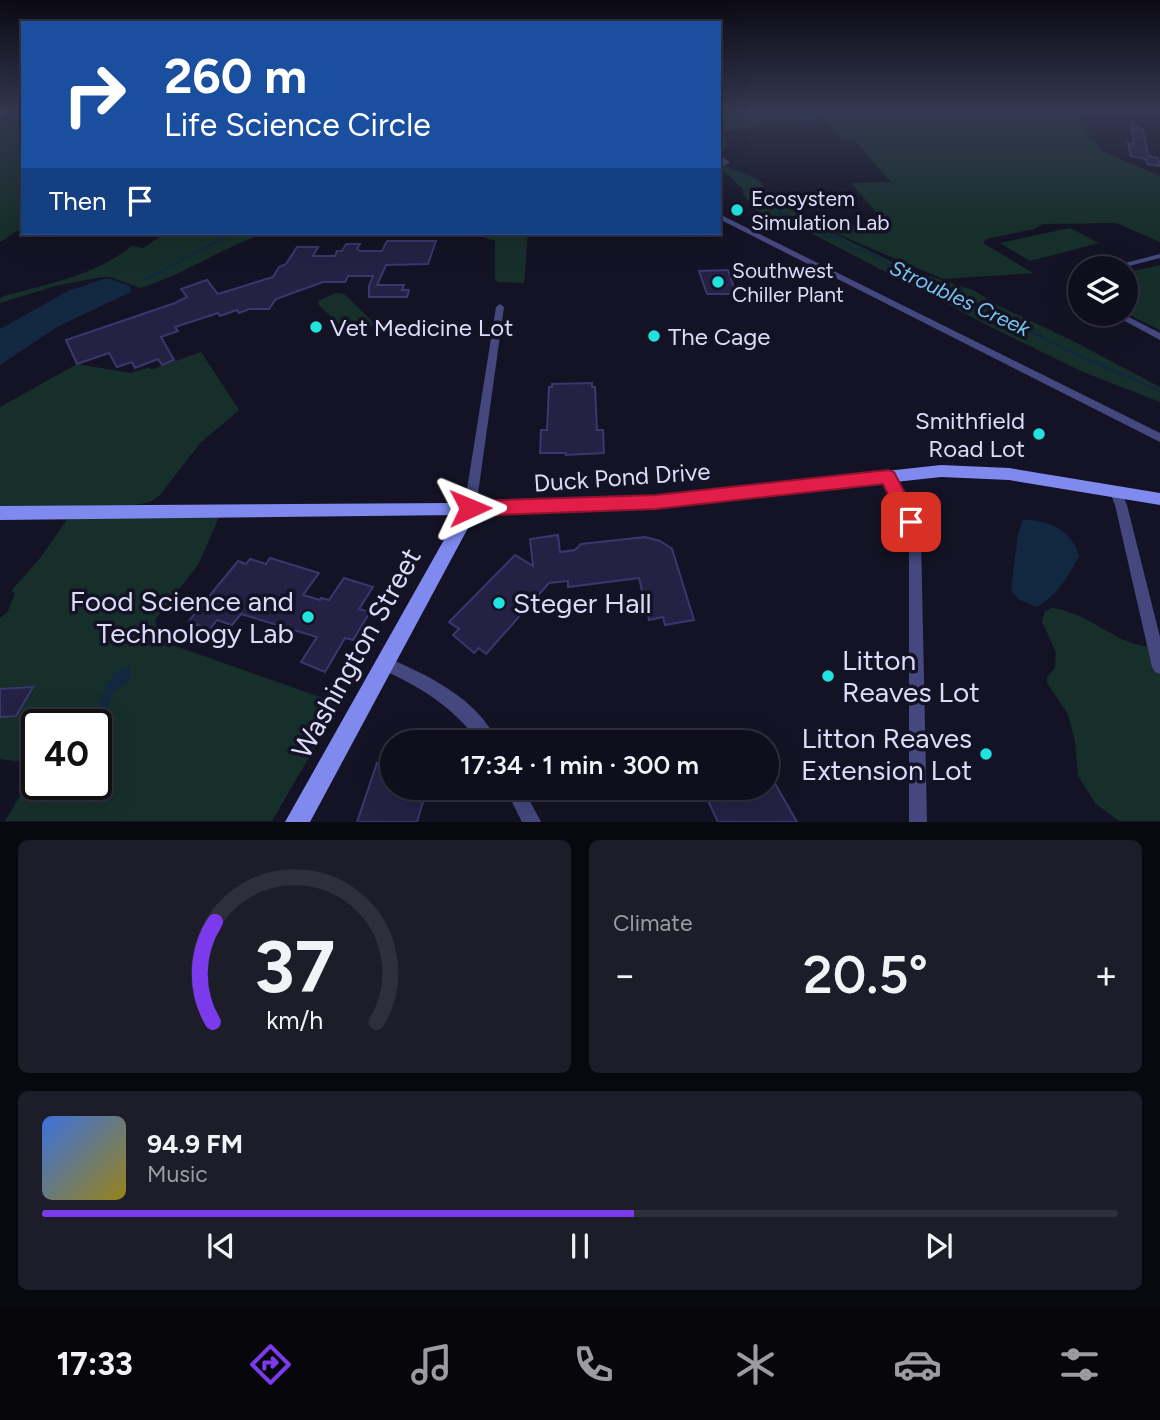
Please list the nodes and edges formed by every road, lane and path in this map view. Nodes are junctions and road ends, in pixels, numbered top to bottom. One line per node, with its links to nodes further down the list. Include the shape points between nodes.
1 (721, 217): 7 (street)
2 (1160, 256): 3 (street)
3 (1138, 261)
4 (500, 307): 11 (street, Washington Street)
5 (1138, 326): 6 (street)
6 (1160, 337)
7 (1160, 438)
8 (888, 477): 9 (street, Duck Pond Drive, via 941,471 1009,474); 11 (street, Duck Pond Drive, via 656,502); 19 (street, via 915,538)
9 (1116, 492): 10 (street, Duck Pond Drive); 14 (street)
10 (1160, 499)
11 (470, 508): 12 (street, Duck Pond Drive); 13 (street, Washington Street)
12 (0, 513)
13 (385, 664): 15 (street, via 446,694); 17 (street, Washington Street)
14 (1160, 667)
15 (481, 730)
16 (521, 800): 18 (street)
17 (296, 821)
18 (532, 821)
19 (918, 821)

